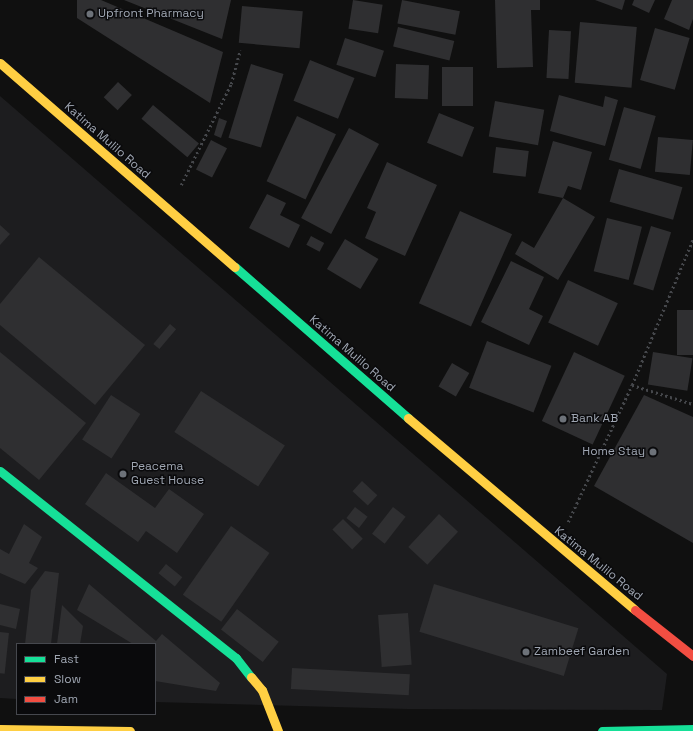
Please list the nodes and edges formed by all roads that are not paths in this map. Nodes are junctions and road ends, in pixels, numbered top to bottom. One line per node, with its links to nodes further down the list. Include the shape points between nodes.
1 (0, 63): 3 (main road, Katima Mulilo Road, via 557,547)
2 (0, 470): 7 (main road, via 236,658 262,690)
3 (693, 656)
4 (693, 728): 8 (main road)
5 (0, 729): 6 (main road)
6 (130, 731)
7 (278, 731)
8 (602, 731)

